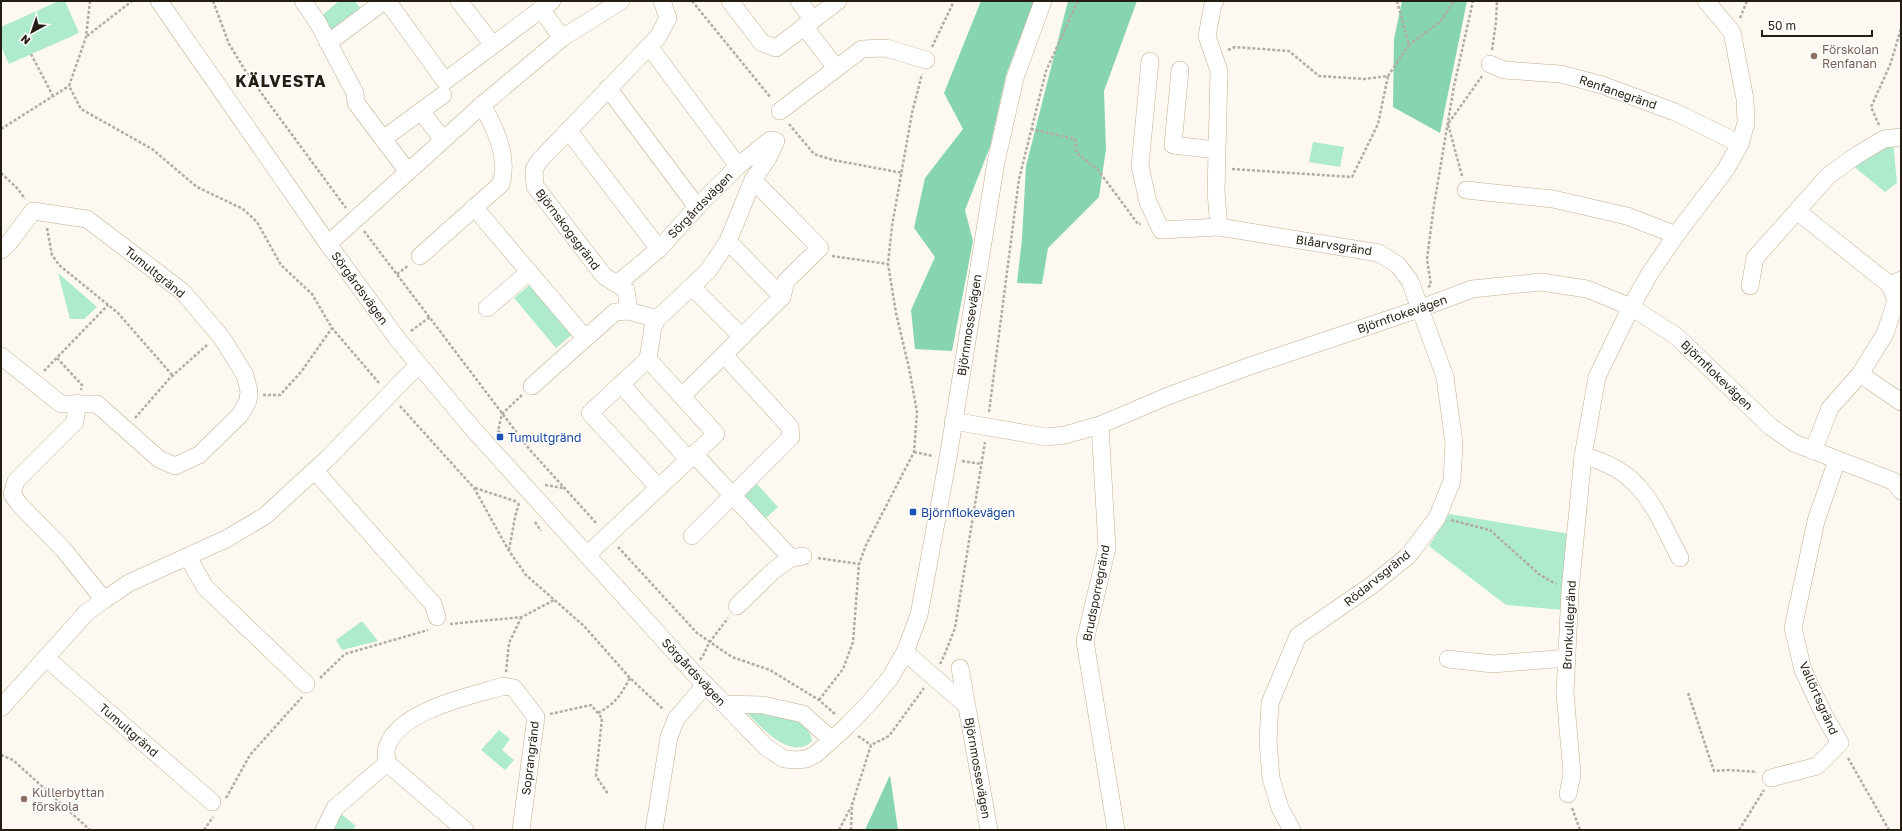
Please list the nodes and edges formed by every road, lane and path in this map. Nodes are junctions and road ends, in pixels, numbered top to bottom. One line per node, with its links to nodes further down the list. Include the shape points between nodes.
1 (90, 1): 25 (path)
2 (132, 1): 25 (path)
3 (159, 1): 69 (street, Sörgårdsvägen)
4 (213, 1): 64 (path, via 229,44 248,75)
5 (303, 1): 27 (street)
6 (386, 1): 27 (street); 40 (street)
7 (460, 1): 28 (street)
8 (620, 1): 26 (street)
9 (662, 1): 30 (street, Björnskogsgränd, via 668,18 658,37)
10 (730, 1): 23 (street, via 762,43 776,48)
11 (799, 1): 23 (street)
12 (838, 1): 23 (street)
13 (954, 1): 33 (path)
14 (1043, 1): 107 (street, Björnmossevägen, via 1015,78 996,162)
15 (1078, 1): 48 (path, via 1046,71)
16 (1215, 1): 32 (street, via 1207,36)
17 (1397, 1): 29 (path)
18 (1454, 1): 29 (path, via 1441,21)
19 (1473, 1): 46 (path)
20 (1497, 1): 35 (path)
21 (1706, 1): 53 (street, via 1732,32 1746,99 1746,123)
22 (541, 5): 26 (street); 28 (street)
23 (809, 23): 36 (street)
24 (1901, 29): 50 (path, via 1890,65 1871,107)
25 (86, 37): 39 (path)
26 (562, 38): 43 (street)
27 (328, 43): 51 (street, via 355,93 356,103)
28 (493, 45): 40 (street)
29 (1409, 45): 38 (path)
30 (649, 46): 41 (street, Björnskogsgränd); 55 (street)
31 (31, 54): 42 (path)
32 (1215, 57): 38 (path, via 1235,46 1289,51 1319,76 1364,79); 54 (street, via 1220,71)
33 (926, 60): 36 (street, via 886,48 862,48); 74 (path, via 912,113 892,226)
34 (1150, 61): 66 (street, via 1140,166 1148,202)
35 (1490, 64): 46 (path); 53 (street, Renfanegränd, via 1504,70 1561,74 1602,85 1675,112)
36 (836, 68): 45 (street)
37 (1180, 70): 54 (street, via 1173,145)
38 (1388, 76): 54 (path, via 1378,124 1352,177 1232,169)
39 (70, 86): 42 (path); 87 (path, via 82,109 152,149 197,187 243,209 258,222 281,265 312,294)
40 (444, 88): 44 (street)
41 (608, 88): 49 (street, Björnskogsgränd); 61 (street)
42 (53, 96): 47 (path)
43 (482, 105): 52 (street); 60 (street, via 493,124 504,157 504,175 501,184)
44 (421, 111): 51 (street); 52 (street)
45 (780, 111)
46 (1448, 124): 59 (path); 81 (path, via 1427,259 1431,285)
47 (1, 129)
48 (1031, 129): 66 (path, via 1075,140 1077,153 1098,170 1138,224); 109 (path, via 1019,179)
49 (568, 130): 71 (street); 77 (street, Björnskogsgränd, via 534,169 535,186 604,276)
50 (1893, 138): 63 (street, via 1857,155 1828,176)
51 (383, 139): 56 (street)
52 (443, 140): 56 (street)
53 (1740, 144): 67 (street, via 1726,170)
54 (1216, 150): 65 (street)
55 (738, 166): 58 (street, Sörgårdsvägen, via 770,140 776,141); 61 (street, Sörgårdsvägen)
56 (408, 172): 64 (street)
57 (1, 173): 62 (path)
58 (753, 180): 68 (street, Sörgårdsvägen); 70 (street, Sörgårdsvägen)
59 (1466, 190): 67 (street, via 1553,199 1628,216)
60 (474, 207): 73 (street); 75 (street)
61 (697, 207): 71 (street, Sörgårdsvägen)
62 (38, 212): 72 (street); 82 (path, via 52,255 59,265); 88 (street, Tumultgränd, via 87,219 183,292)
63 (1797, 212): 76 (street); 78 (street, via 1755,258)
64 (355, 220): 69 (street); 106 (path)
65 (1219, 227): 66 (street, Blåarvsgränd); 81 (street, Blåarvsgränd, via 1379,253 1398,265 1410,282)
66 (1161, 230)
67 (1676, 235): 83 (street)
68 (728, 241): 79 (street, Sörgårdsvägen, via 708,271); 80 (street)
69 (328, 244): 95 (street, Sörgårdsvägen)
70 (820, 248): 74 (path, via 830,256); 80 (street, via 786,281)
71 (659, 249): 77 (street, Sörgårdsvägen)
72 (1, 250)
73 (420, 256)
74 (888, 264): 129 (path, via 917,412 914,452 870,538)
75 (529, 272): 84 (street); 89 (street)
76 (1895, 283): 96 (street, via 1896,301 1885,334)
77 (617, 284): 85 (street, via 626,290)
78 (1750, 286)
79 (692, 287): 86 (street, Sörgårdsvägen); 90 (street)
80 (782, 297): 90 (street)
81 (1417, 301): 83 (street, Björnflokevägen, via 1472,289 1541,282 1588,289); 108 (street, Björnflokevägen, via 1168,396); 122 (street, Rödarvsgränd, via 1445,377 1454,443 1452,481)
82 (108, 305): 93 (path); 97 (path)
83 (1631, 307): 112 (street, Björnflokevägen, via 1676,336 1771,427 1794,443); 114 (street, Brunkullegränd, via 1597,378)
84 (487, 308)
85 (629, 311): 86 (street); 89 (street, via 615,312)
86 (656, 319): 94 (street)
87 (332, 328): 101 (path, via 301,372 280,395 262,395); 102 (path)
88 (218, 334): 97 (path); 101 (street, Tumultgränd, via 245,375)
89 (585, 338): 100 (street)
90 (742, 338): 91 (street)
91 (724, 355): 103 (street); 120 (street, via 790,427 791,438)
92 (1, 356): 98 (street)
93 (57, 358): 98 (path); 105 (path, via 82,385)
94 (648, 360): 99 (street); 103 (street)
95 (418, 364): 102 (street); 125 (street, Sörgårdsvägen)
96 (1860, 374): 104 (street); 112 (street, via 1830,408)
97 (173, 376): 110 (path)
98 (34, 381): 105 (street, via 61,404)
99 (621, 384): 113 (street); 117 (street, via 590,413)
100 (532, 386): 106 (path)
101 (249, 391): 110 (street, via 248,401 240,415 199,455 175,466 159,459)
102 (389, 394): 116 (street); 118 (path)
103 (682, 396): 113 (street, via 716,434)
104 (1901, 402)
105 (77, 403): 110 (street, via 97,404); 131 (street, via 75,422 16,480 12,494 63,549)
106 (502, 414): 111 (path, via 498,431); 123 (path, via 530,450)
107 (953, 420): 109 (street, Björnflokevägen); 137 (street, Björnmossevägen, via 919,615)
108 (1100, 425): 109 (street, Björnflokevägen, via 1065,435 1046,437); 176 (street, Brudsporregränd, via 1107,548 1085,641)
109 (987, 426): 142 (path, via 955,628 944,656)
110 (125, 428)
111 (502, 435)
112 (1813, 451): 115 (street, Björnflokevägen)
113 (691, 456): 117 (street); 120 (street)
114 (1583, 456): 128 (street, via 1602,461 1626,474 1646,494); 130 (street, Brunkullegränd)
115 (1837, 460): 119 (street, Björnflokevägen, via 1893,481); 157 (street, Vallörtsgränd, via 1816,521 1793,628 1803,670)
116 (315, 471): 126 (street, via 266,516); 135 (street, via 433,604)
117 (658, 487): 123 (street)
118 (474, 488): 121 (path); 132 (path, via 508,551 526,575)
119 (1901, 491)
120 (733, 495): 124 (street); 127 (street)
121 (520, 502)
122 (1437, 518): 130 (path, via 1490,530 1540,576); 177 (street, Rödarvsgränd, via 1408,556 1372,585 1298,636 1270,703 1268,741 1271,778 1280,808)
123 (607, 535): 125 (street); 136 (path)
124 (692, 536)
125 (587, 555): 144 (street, Sörgårdsvägen)
126 (188, 557): 131 (street, via 129,584); 145 (street, via 205,586)
127 (797, 557): 129 (path); 133 (street, via 773,571)
128 (1680, 558)
129 (860, 564): 148 (path, via 853,642 843,669)
130 (1570, 591): 139 (street, Brunkullegränd)
131 (104, 600): 138 (street, via 86,613)
132 (554, 600): 134 (path); 143 (path, via 584,626)
133 (738, 606): 136 (path)
134 (522, 617): 135 (path); 146 (path, via 509,643)
135 (438, 623): 145 (path, via 345,654)
136 (709, 643): 148 (path, via 732,657 770,670)
137 (905, 652): 142 (street, Björnmossevägen); 155 (street, Björnmossevägen, via 890,678)
138 (46, 658): 151 (street); 165 (street, Tumultgränd)
139 (1567, 658): 140 (street, via 1493,664); 164 (street, Brunkullegränd, via 1565,692 1572,774)
140 (1448, 659)
141 (960, 668): 150 (street, Björnmossevägen)
142 (932, 675): 150 (street, Björnmossevägen); 158 (path, via 890,736)
143 (630, 678): 152 (path, via 612,706); 154 (path)
144 (705, 685): 149 (street, Sörgårdsvägen); 154 (street)
145 (309, 686): 165 (path, via 250,755)
146 (504, 686): 153 (street, Soprangränd, via 514,688); 161 (street, via 434,706 398,729 387,748)
147 (1688, 693): 162 (path, via 1714,771 1729,770)
148 (819, 700): 155 (path)
149 (724, 704): 156 (street, via 763,705 803,714); 159 (street, Sörgårdsvägen, via 758,740 784,759 806,759)
150 (967, 706): 175 (street, Björnmossevägen)
151 (2, 708)
152 (598, 713): 153 (path, via 591,705); 163 (path, via 602,718 596,776)
153 (536, 717): 171 (street, Soprangränd)
154 (676, 719): 172 (street, via 665,753)
155 (848, 725): 156 (street, Björnmossevägen); 158 (path)
156 (832, 740): 159 (street, Björnmossevägen)
157 (1840, 743): 162 (street, Vallörtsgränd, via 1816,766); 180 (path)
158 (871, 745): 166 (path)
159 (816, 754)
160 (1, 755): 167 (path, via 13,760)
161 (387, 763): 169 (street, via 335,808); 170 (street)
162 (1777, 776): 179 (path)
163 (608, 794)
164 (1568, 794): 178 (path)
165 (218, 804): 168 (path)
166 (852, 805): 173 (path); 174 (path)
167 (90, 830)
168 (204, 830)
169 (324, 830)
170 (465, 830)
171 (521, 830)
172 (654, 830)
173 (840, 830)
174 (851, 830)
175 (989, 830)
176 (1116, 830)
177 (1292, 830)
178 (1580, 830)
179 (1739, 830)
180 (1889, 830)

